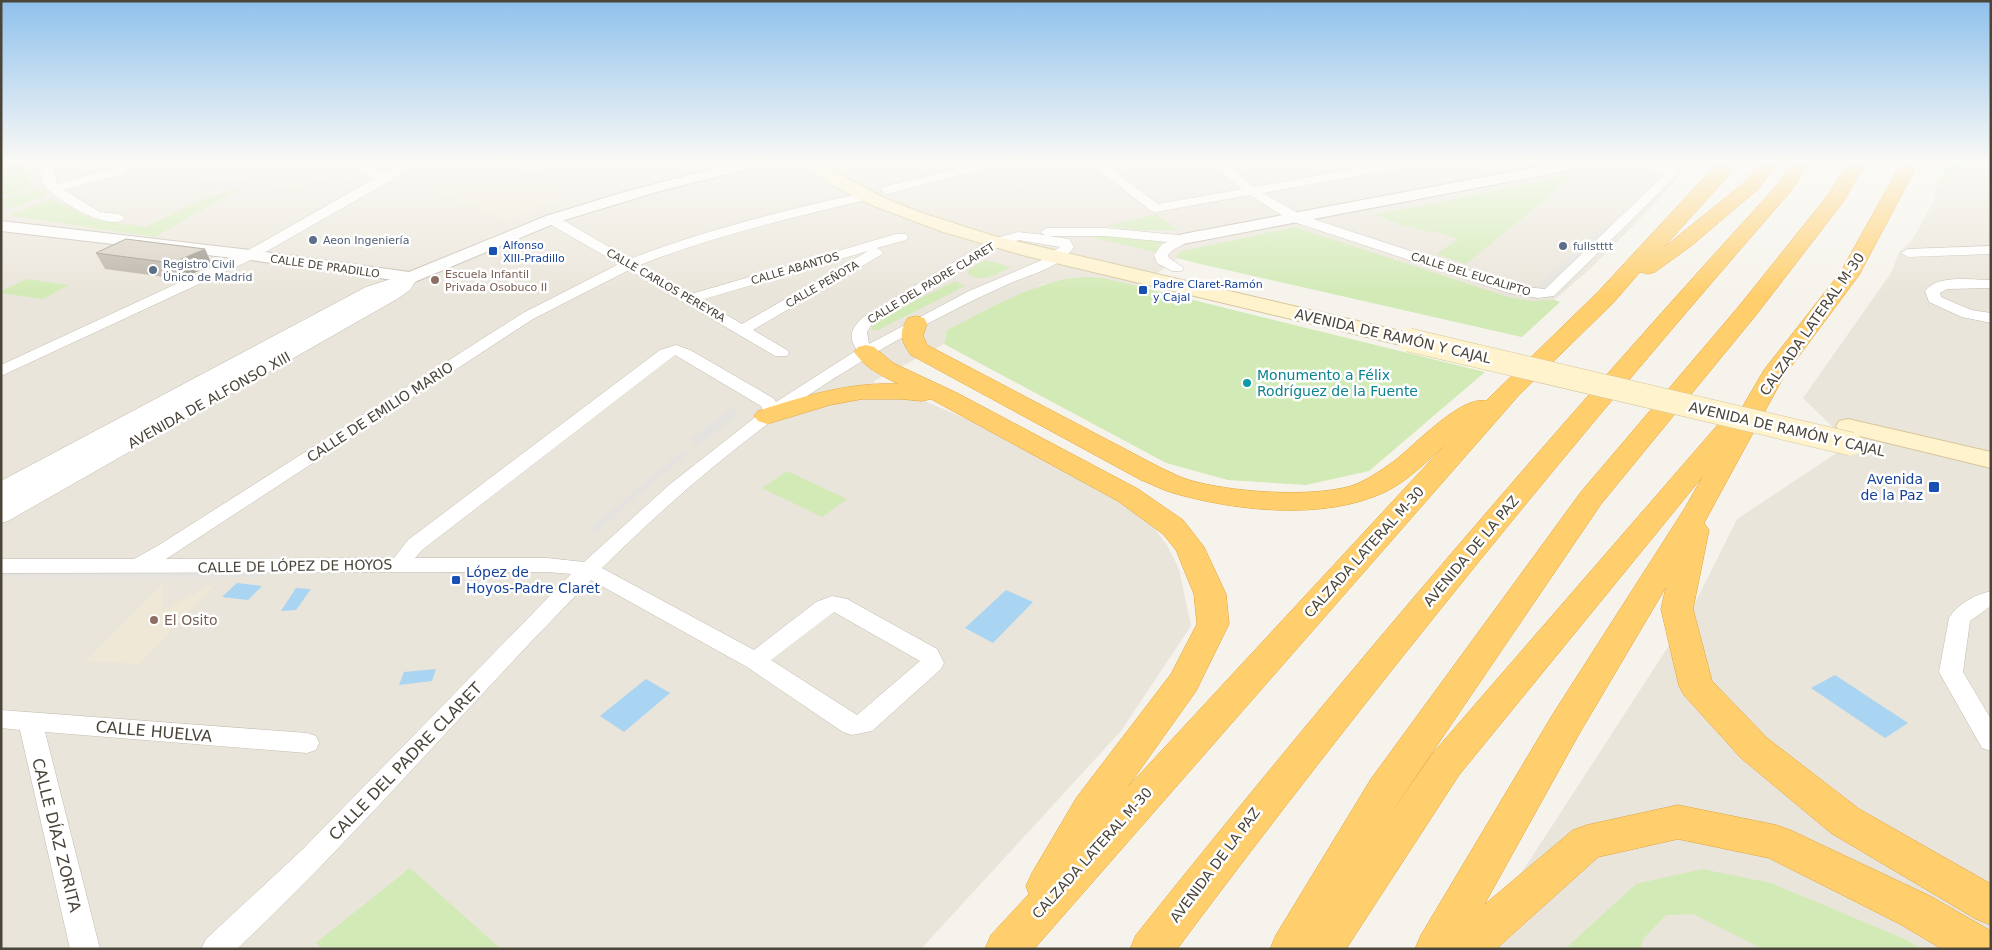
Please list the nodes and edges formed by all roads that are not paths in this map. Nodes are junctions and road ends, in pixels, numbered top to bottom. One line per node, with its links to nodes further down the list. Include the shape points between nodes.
1 (82, 206): 16 (street, via 97,216)
2 (336, 206): 27 (street)
3 (596, 206): 18 (street, AVENIDA DE ALFONSO XIII)
4 (820, 206): 29 (street, CALLE DE EMILIO MARIO, via 697,240)
5 (892, 206): 23 (main road, AVENIDA DE RAMÓN Y CAJAL)
6 (939, 206): 20 (main road, AVENIDA DE RAMÓN Y CAJAL)
7 (1277, 206): 17 (street, CALLE DEL EUCALIPTO)
8 (1356, 206): 17 (street)
9 (1636, 206): 17 (street, CALLE DEL EUCALIPTO, via 1546,294 1514,290)
10 (1690, 206): 33 (highway, CALZADA LATERAL M-30)
11 (1727, 206): 33 (highway, via 1684,242)
12 (1747, 206): 28 (highway, via 1736,222)
13 (1768, 206): 28 (highway, AVENIDA DE LA PAZ)
14 (1829, 206): 68 (highway, via 1748,310 1591,498 1384,790)
15 (1887, 206): 42 (highway, CALZADA LATERAL M-30, via 1849,276)
16 (119, 218)
17 (1296, 218): 22 (street)
18 (551, 220): 29 (street, CALLE CARLOS PEREYRA); 31 (street, AVENIDA DE ALFONSO XIII)
19 (1, 226): 27 (street, CALLE DE PRADILLO)
20 (1029, 232): 22 (street, via 1099,232); 24 (main road, AVENIDA DE RAMÓN Y CAJAL)
21 (901, 237): 34 (street, CALLE ABANTOS); 37 (street, CALLE PEÑOTA)
22 (1183, 239): 30 (street, via 1167,247 1160,256)
23 (996, 243): 24 (main road, AVENIDA DE RAMÓN Y CAJAL); 39 (street, CALLE DEL PADRE CLARET, via 867,321 858,331)
24 (1062, 250): 30 (main road, AVENIDA DE RAMÓN Y CAJAL); 36 (street, CALLE DEL PADRE CLARET); 38 (main road, AVENIDA DE RAMÓN Y CAJAL)
25 (1991, 250): 26 (street)
26 (1908, 253)
27 (250, 255): 31 (street, CALLE DE PRADILLO); 41 (street)
28 (1720, 260): 67 (highway, AVENIDA DE LA PAZ, via 1565,436 1265,800)
29 (631, 264): 34 (street, CALLE CARLOS PEREYRA); 55 (street, CALLE DE EMILIO MARIO, via 528,316)
30 (1177, 268): 38 (main road, AVENIDA DE RAMÓN Y CAJAL)
31 (411, 277): 49 (street, AVENIDA DE ALFONSO XIII, via 371,290); 50 (street, AVENIDA DE ALFONSO XIII); 52 (street, AVENIDA DE ALFONSO XIII, via 405,287 392,296)
32 (1991, 284): 35 (street, via 1944,285 1932,292 1934,299 1968,314)
33 (1605, 298): 43 (highway, CALZADA LATERAL M-30)
34 (690, 299): 37 (street, CALLE CARLOS PEREYRA)
35 (1991, 318)
36 (916, 323): 39 (street, CALLE DEL PADRE CLARET); 43 (highway, via 912,336 919,350 1151,474 1182,487 1218,495 1310,500 1350,495 1376,486 1413,462 1461,418)
37 (743, 330): 40 (street, CALLE CARLOS PEREYRA)
38 (1415, 333): 46 (main road, AVENIDA DE RAMÓN Y CAJAL, bridge)
39 (866, 352): 44 (highway, via 885,368); 45 (street, CALLE DEL PADRE CLARET)
40 (781, 353)
41 (1, 371)
42 (1773, 375): 51 (highway, CALZADA LATERAL M-30); 69 (highway, via 1446,764)
43 (1510, 390): 64 (highway, CALZADA LATERAL M-30)
44 (948, 398): 45 (highway, via 901,390 860,391); 64 (highway, via 1128,495 1173,527 1189,547 1210,594 1213,624 1184,682 1091,808)
45 (769, 415): 53 (street, via 772,409 767,402 684,352 666,353 415,545); 56 (street, CALLE DEL PADRE CLARET, via 660,504)
46 (1849, 435): 47 (main road, AVENIDA DE RAMÓN Y CAJAL); 48 (main road, AVENIDA DE RAMÓN Y CAJAL)
47 (1991, 460)
48 (1991, 477)
49 (1, 489)
50 (1, 505)
51 (1699, 508): 63 (highway, via 1677,609 1696,686 1754,748 1845,821); 70 (highway, CALZADA LATERAL M-30, via 1566,724)
52 (1, 517)
53 (403, 565): 55 (street, CALLE DE LÓPEZ DE HOYOS); 56 (street, CALLE DE LÓPEZ DE HOYOS)
54 (1, 566): 55 (street, CALLE DE LÓPEZ DE HOYOS)
55 (135, 567)
56 (588, 569): 58 (street); 66 (street, CALLE DEL PADRE CLARET, via 305,865)
57 (1991, 598): 61 (street, via 1978,603 1960,618 1951,672)
58 (755, 662): 58 (street, via 852,726 863,724 933,663 929,655 839,604 824,607)
59 (1, 719): 60 (street, CALLE HUELVA)
60 (30, 721): 62 (street, CALLE HUELVA); 65 (street, CALLE DÍAZ ZORITA)
61 (1991, 742)
62 (307, 743)
63 (1991, 906)
64 (1013, 941)
65 (85, 949)
66 (216, 949)
67 (1151, 949)
68 (1291, 949)
69 (1321, 949)
70 (1436, 949)
71 (1470, 949): 72 (highway, via 1482,933 1586,842 1678,822 1776,842 1915,910)
72 (1982, 949)

